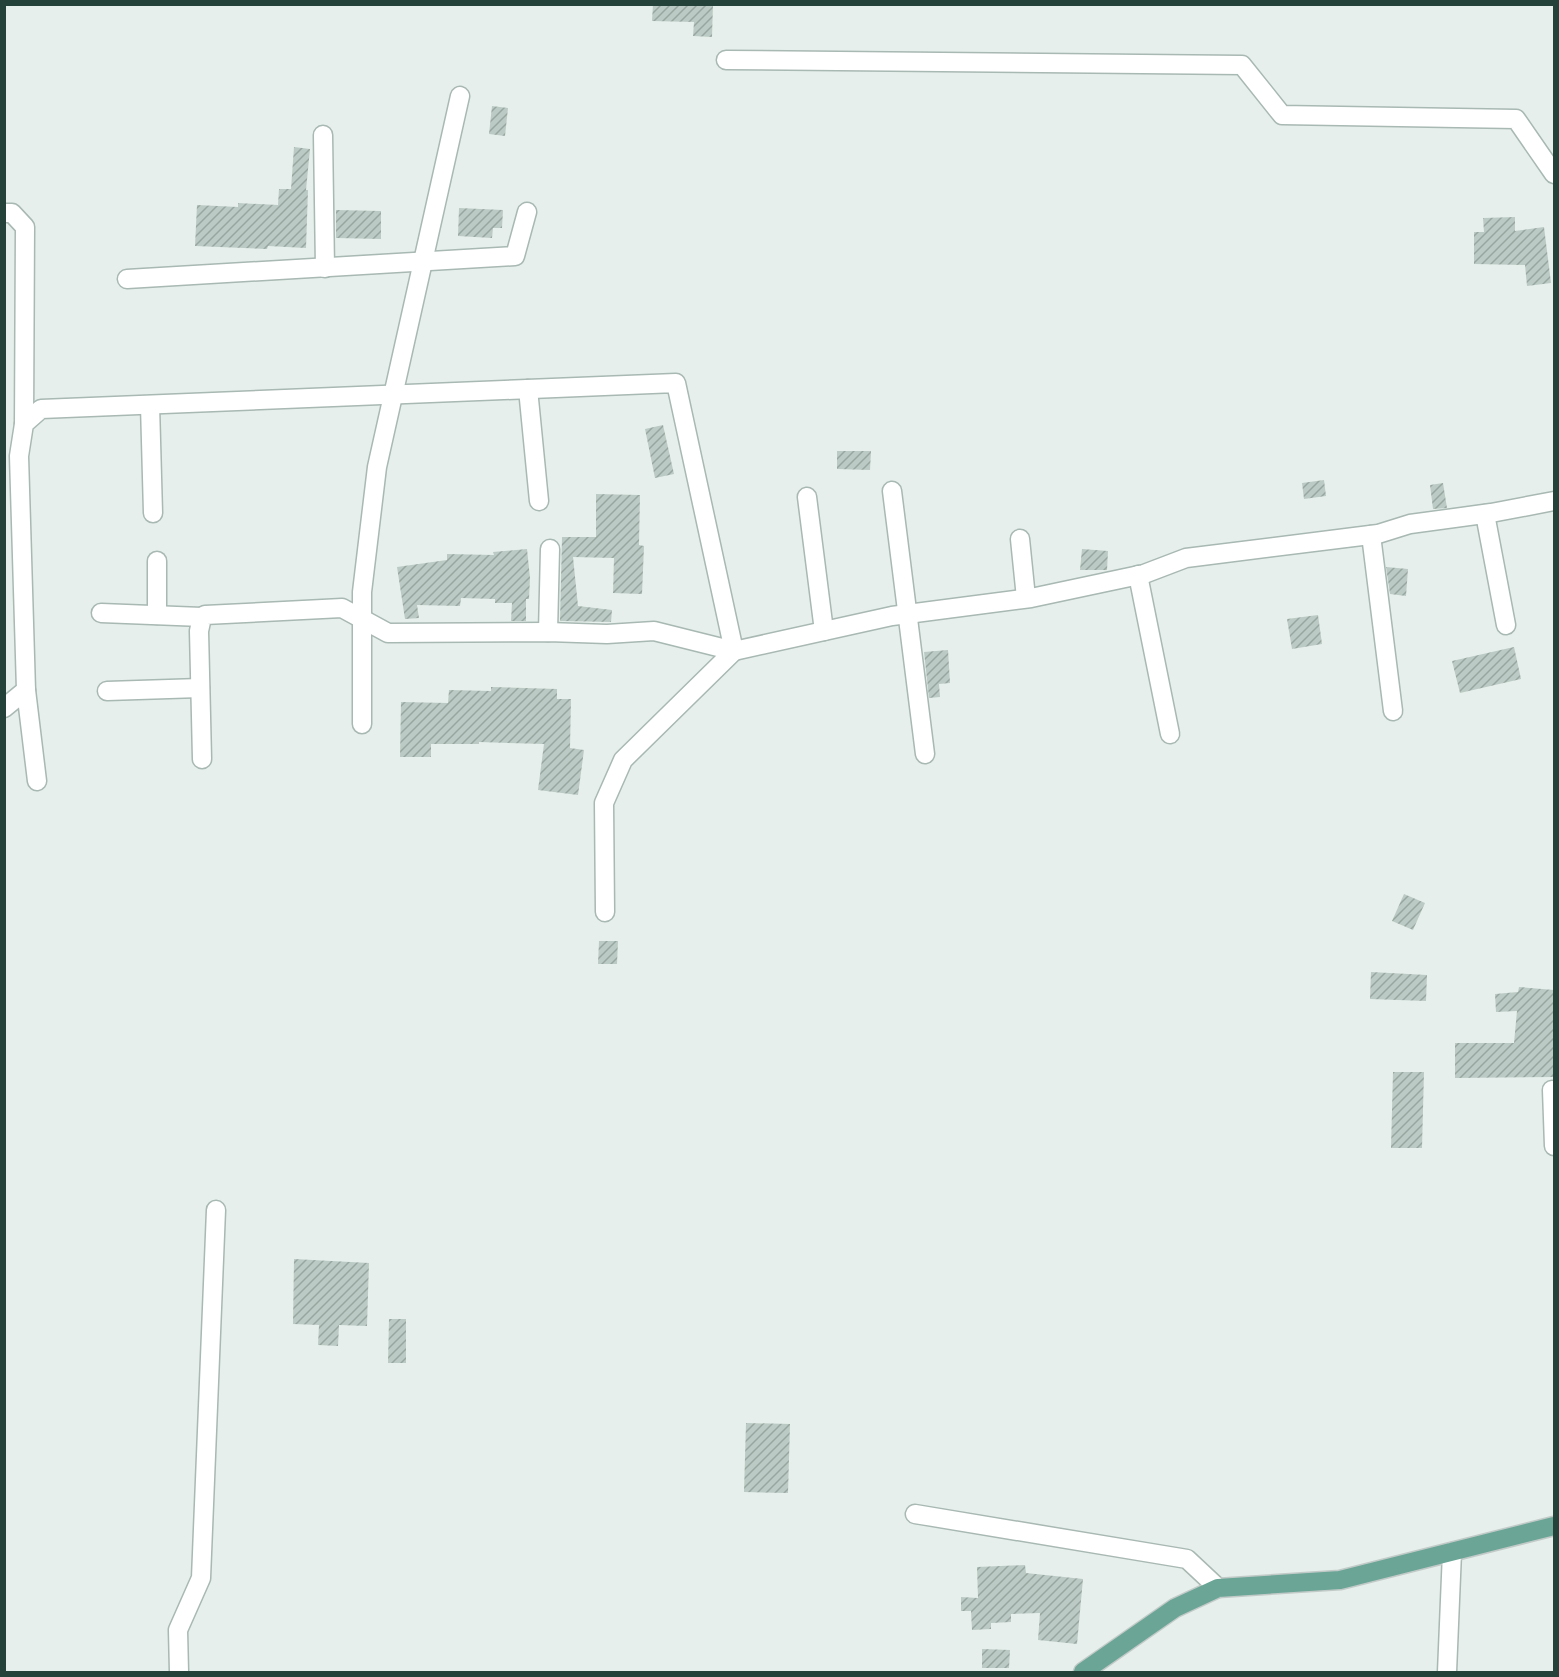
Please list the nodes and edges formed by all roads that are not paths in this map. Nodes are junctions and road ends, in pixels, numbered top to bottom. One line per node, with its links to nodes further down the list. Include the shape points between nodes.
1 (726, 60): 4 (street, via 1242,65 1282,116 1516,119)
2 (460, 96): 7 (street)
3 (323, 135): 8 (street)
4 (1554, 174)
5 (527, 212): 7 (street, via 515,256)
6 (4, 213): 13 (street, via 12,213 25,227)
7 (424, 262): 8 (street); 11 (street)
8 (325, 267): 9 (street)
9 (127, 279)
10 (528, 389): 11 (street); 16 (street); 34 (street, via 676,383)
11 (394, 395): 12 (street); 30 (street, via 377,467 362,592)
12 (150, 405): 13 (street, via 41,409); 18 (street)
13 (24, 424): 36 (street, via 19,456)
14 (892, 491): 27 (street)
15 (807, 498): 32 (street)
16 (539, 501)
17 (1554, 501): 19 (street)
18 (153, 513)
19 (1485, 514): 20 (street, via 1410,524); 31 (street)
20 (1371, 535): 24 (street, via 1186,558); 39 (street)
21 (1020, 539): 25 (street)
22 (550, 549): 33 (street)
23 (157, 561): 28 (street)
24 (1138, 575): 25 (street); 41 (street)
25 (1026, 598): 27 (street)
26 (101, 613): 28 (street)
27 (907, 614): 32 (street); 42 (street)
28 (157, 615): 29 (street)
29 (202, 617): 30 (street, via 342,608); 35 (street)
30 (363, 620): 33 (street, via 388,633); 40 (street)
31 (1506, 625)
32 (824, 631): 34 (street)
33 (548, 632): 34 (street, via 654,631)
34 (734, 651): 45 (street, via 623,760 604,804)
35 (200, 688): 37 (street); 43 (street)
36 (26, 690): 38 (street); 44 (street)
37 (107, 691)
38 (4, 708)
39 (1393, 711)
40 (362, 724)
41 (1170, 734)
42 (925, 754)
43 (202, 759)
44 (37, 781)
45 (605, 912)
46 (1552, 1090): 47 (street)
47 (1554, 1146)
48 (216, 1210): 53 (street, via 201,1578 178,1630)
49 (915, 1514): 52 (street, via 1187,1559)
50 (1554, 1526): 51 (main road)
51 (1452, 1552): 52 (main road, via 1340,1580); 55 (street)
52 (1218, 1588): 54 (main road, via 1175,1608)
53 (179, 1672)
54 (1083, 1672)
55 (1448, 1672)

